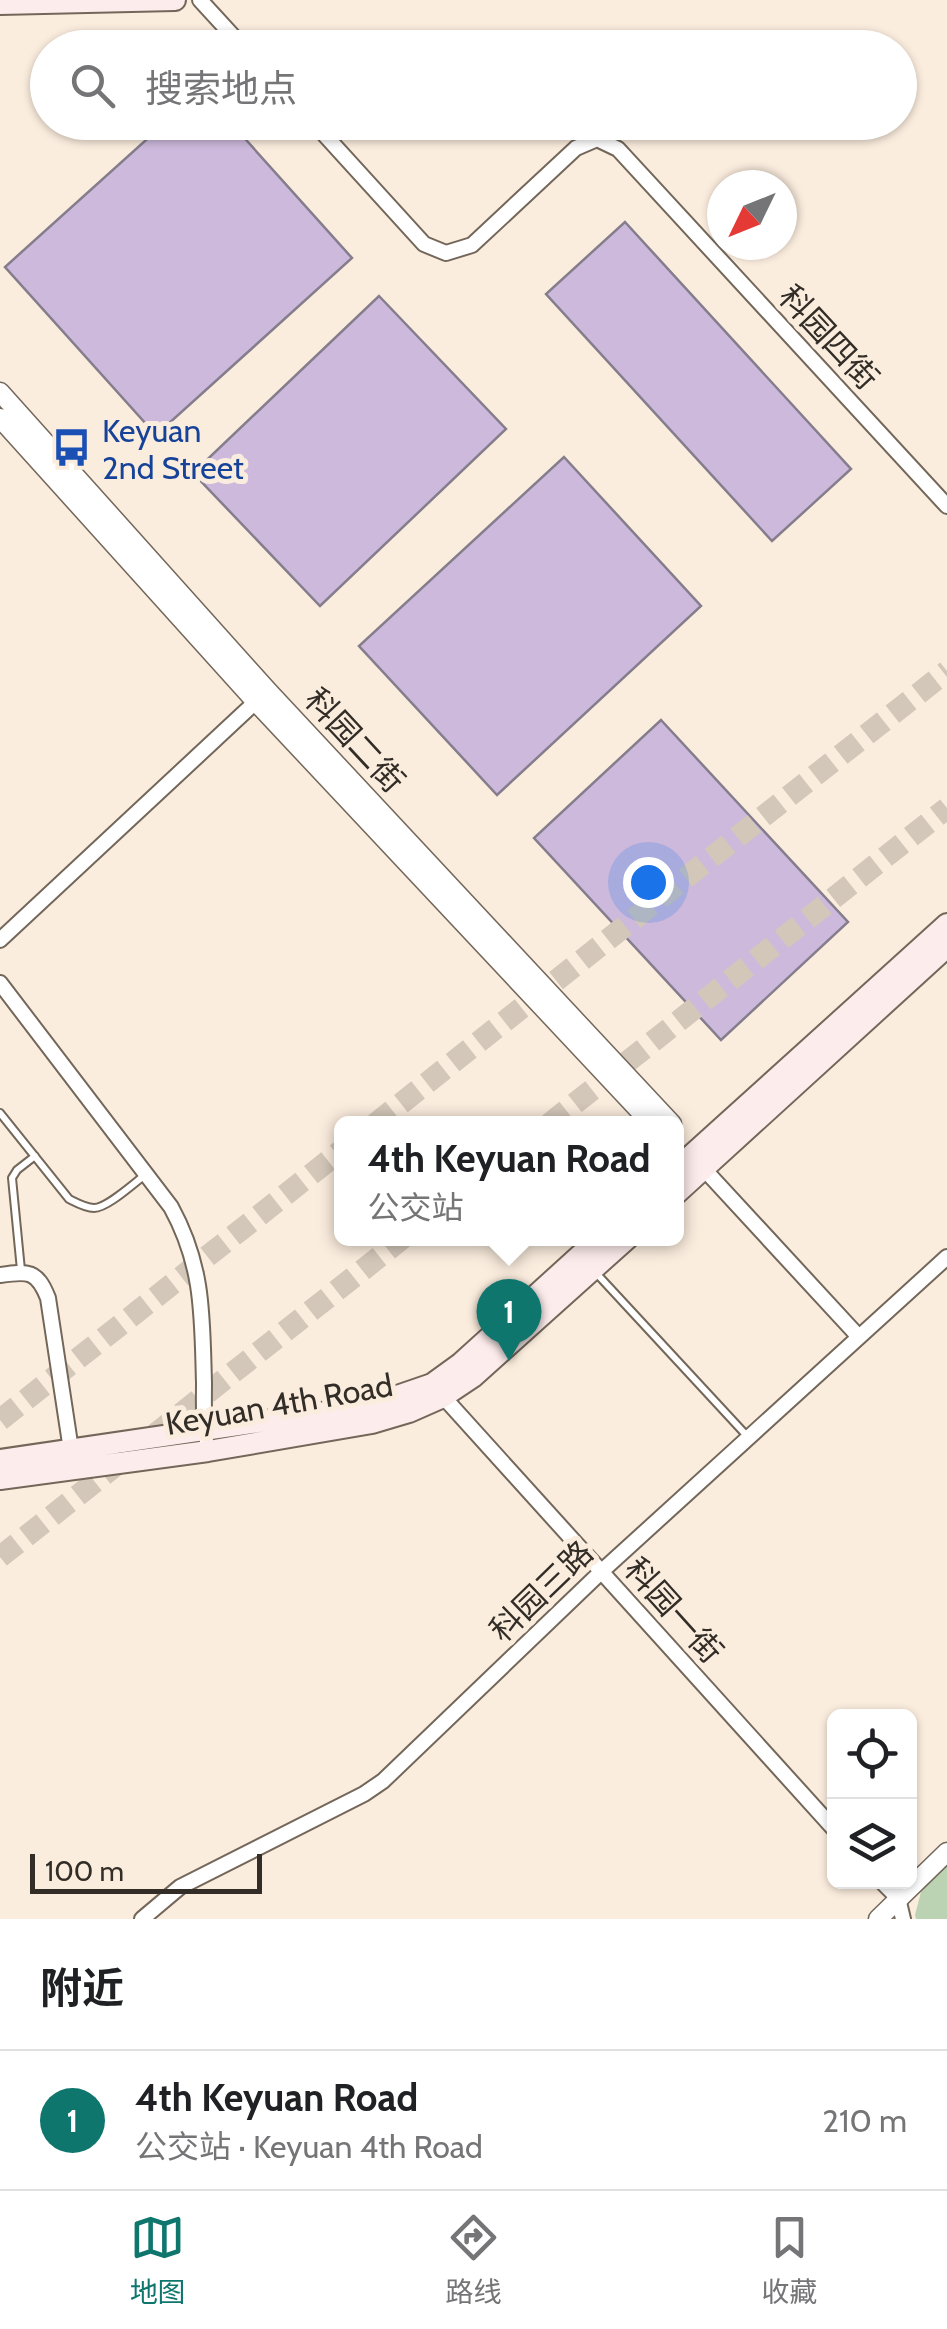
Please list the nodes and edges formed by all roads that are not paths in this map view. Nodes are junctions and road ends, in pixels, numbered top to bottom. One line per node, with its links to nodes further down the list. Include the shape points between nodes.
1 (175, 0): 3 (main road)
2 (200, 0): 4 (street)
3 (0, 4)
4 (228, 30)
5 (329, 140): 6 (street, 科园四街, via 424,244 446,253 472,244 576,148)
6 (595, 140)
7 (599, 140): 10 (street, 科园四街, via 618,149)
8 (0, 392): 11 (street, 科园二街)
9 (0, 418): 11 (street, 科园二街)
10 (947, 506)
11 (262, 696): 13 (street); 17 (street, 科园二街); 18 (street, 科园二街)
12 (947, 924): 20 (main road)
13 (0, 940)
14 (947, 947): 20 (main road)
15 (0, 983): 21 (street)
16 (0, 1113): 19 (lane)
17 (645, 1116)
18 (664, 1116)
19 (35, 1156): 21 (lane, via 70,1200 94,1208); 26 (lane, via 12,1178)
20 (688, 1159): 28 (street, 科园二街)
21 (146, 1175): 31 (street, via 178,1220 195,1261)
22 (590, 1246): 29 (main road, Keyuan 4th Road)
23 (620, 1246): 25 (main road, Keyuan 4th Road)
24 (947, 1257): 28 (street, 科园三路)
25 (594, 1270): 29 (main road, Keyuan 4th Road, via 473,1376); 30 (lane)
26 (21, 1272): 27 (street); 32 (street, via 34,1274 48,1298)
27 (0, 1275)
28 (859, 1337): 30 (street, 科园三路)
29 (438, 1390): 31 (main road, Keyuan 4th Road, via 409,1412 372,1423); 35 (street, 科园一街)
30 (749, 1438): 35 (street, 科园三路)
31 (206, 1441): 32 (main road, Keyuan 4th Road); 34 (main road, Keyuan 4th Road)
32 (71, 1450): 33 (main road, Keyuan 4th Road)
33 (0, 1460)
34 (0, 1479)
35 (602, 1572): 36 (street, 科园一街); 40 (street, 科园三路, via 383,1781 180,1888)
36 (827, 1820)
37 (947, 1852): 39 (street)
38 (889, 1889): 39 (street)
39 (898, 1898): 41 (street); 42 (street)
40 (142, 1919)
41 (878, 1919)
42 (903, 1919)

